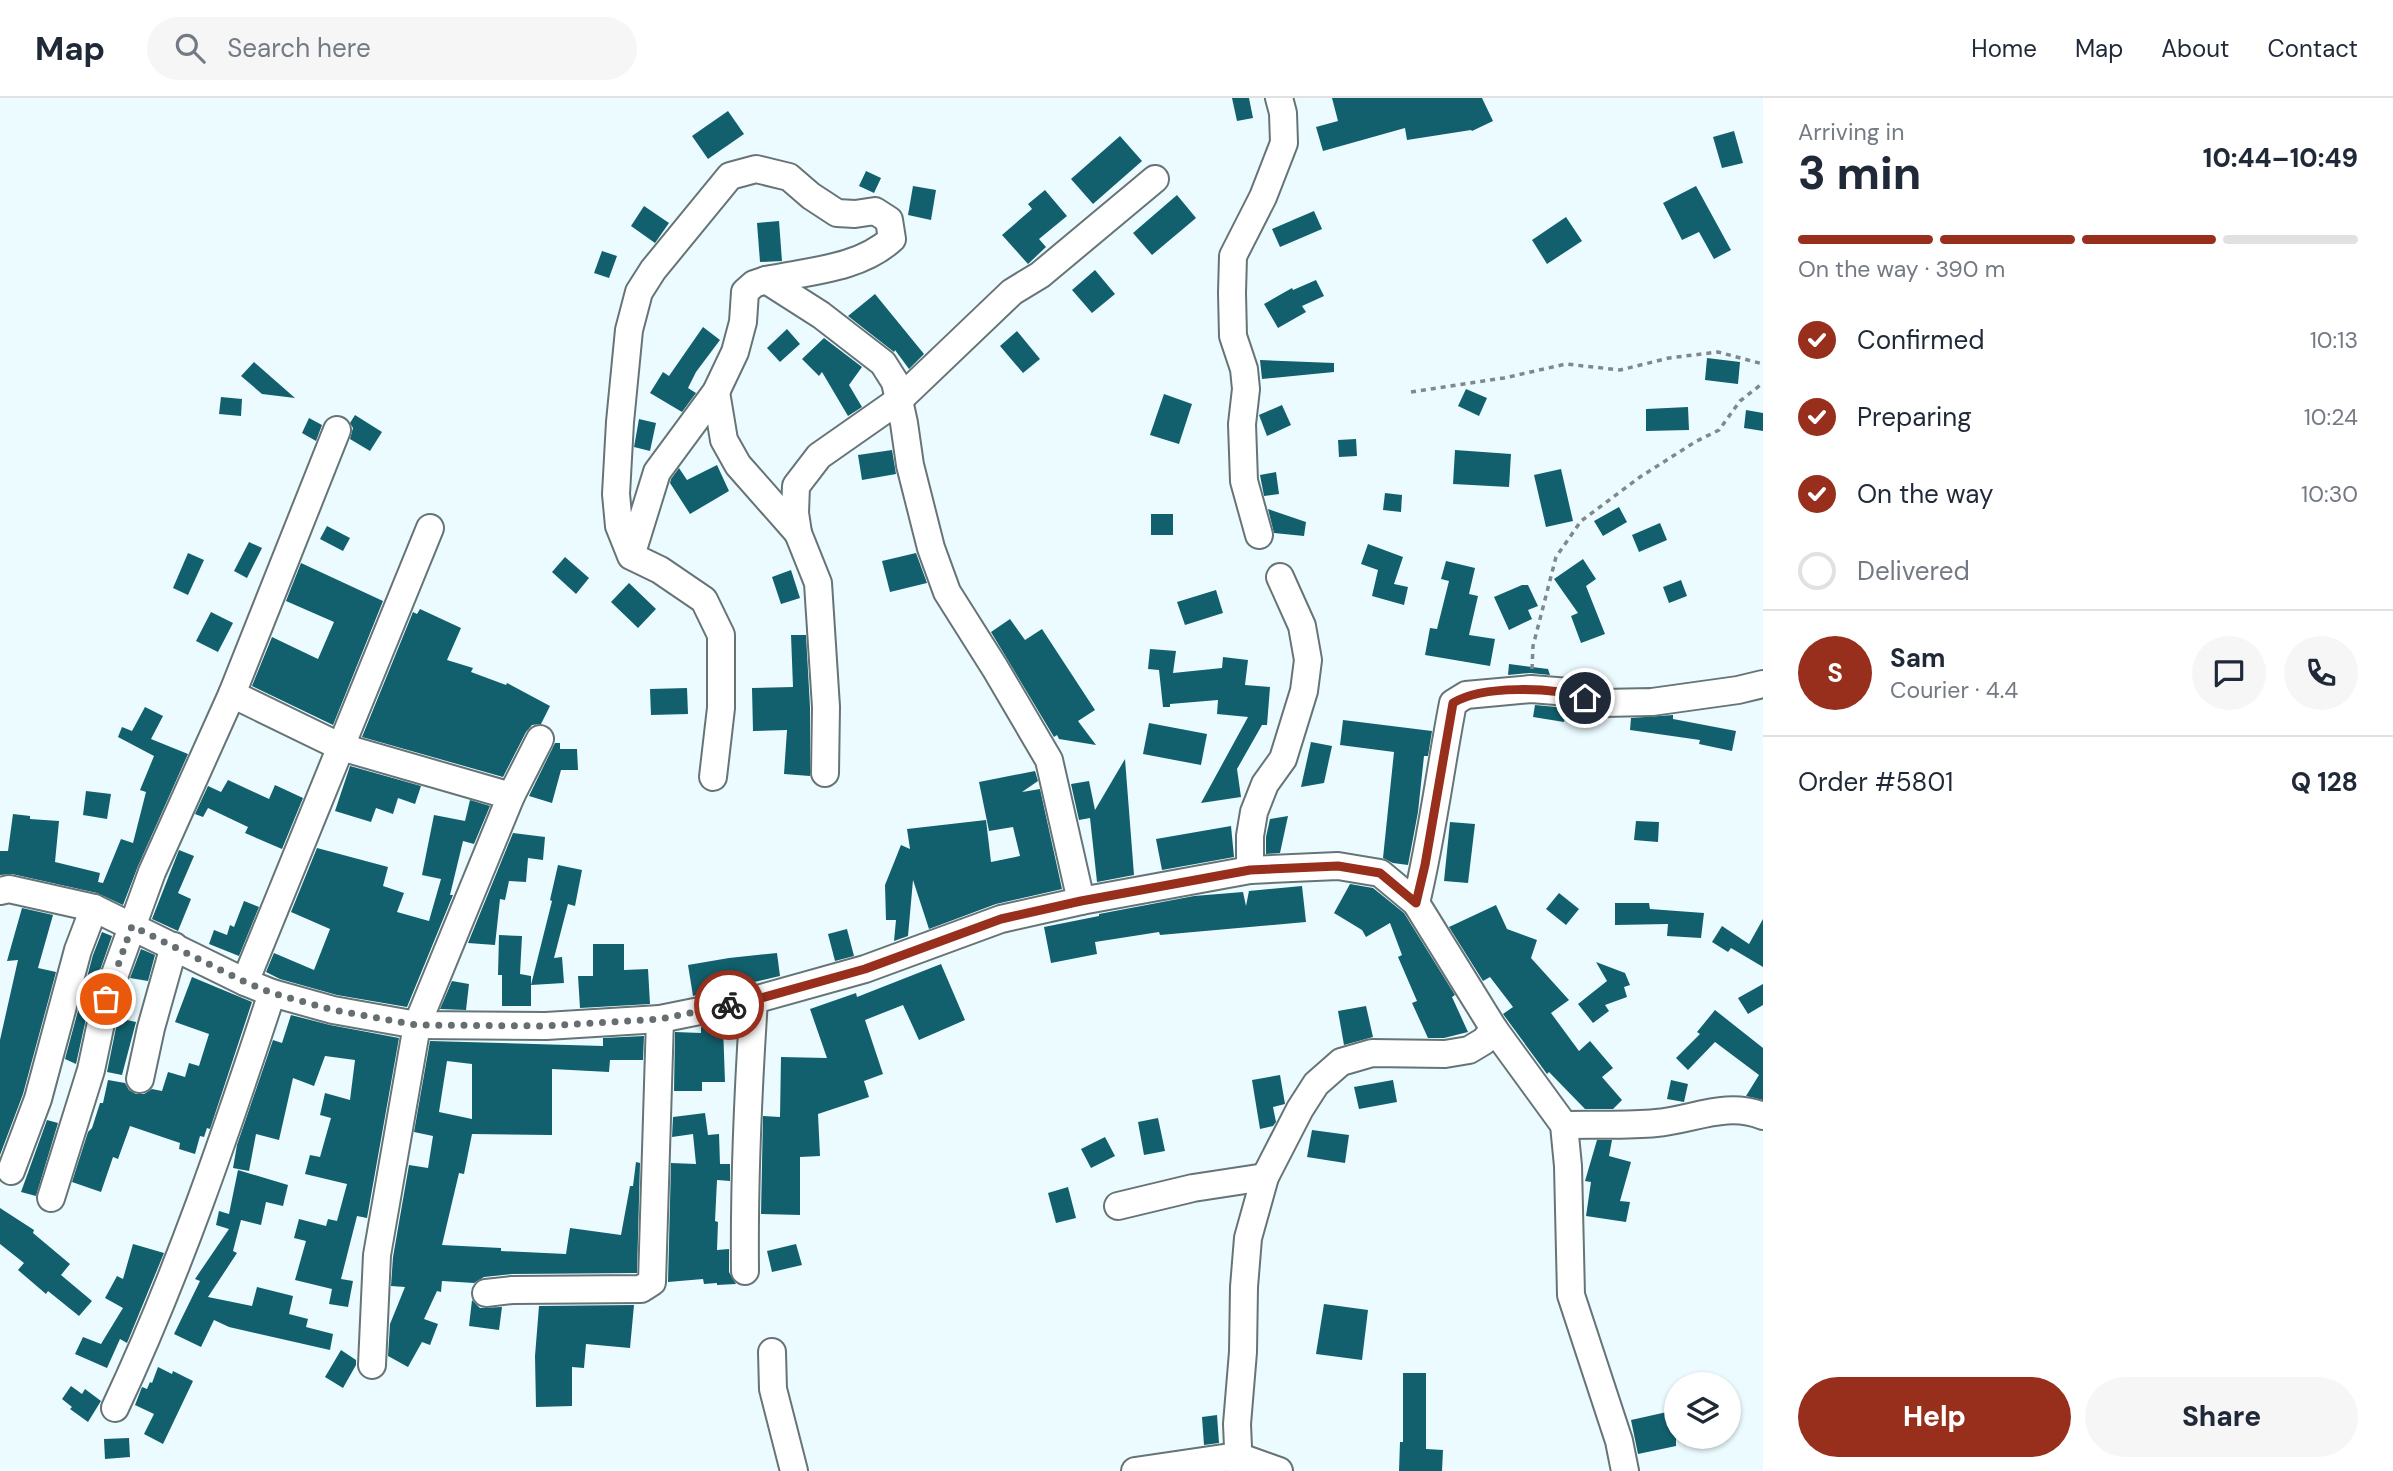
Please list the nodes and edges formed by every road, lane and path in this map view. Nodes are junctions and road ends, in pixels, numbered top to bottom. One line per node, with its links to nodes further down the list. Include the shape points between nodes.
1 (1279, 98): 12 (street, via 1284,143 1234,256 1231,293 1233,335 1246,389 1244,481)
2 (1155, 179): 8 (street, via 1040,275 1012,292)
3 (766, 280): 6 (street, via 745,292 736,352); 8 (street, via 883,363); 13 (street, via 848,264 879,251 892,239 889,220 875,211 837,213 789,177 756,169 730,176 653,270 639,292 629,330 620,422 615,494 619,526)
4 (1763, 364): 7 (path, via 1718,352 1620,370 1566,364)
5 (1763, 383): 16 (path, via 1740,401 1718,430 1640,477 1581,521 1556,557 1533,646)
6 (716, 391): 11 (street, via 724,440 738,465); 13 (street, via 657,472)
7 (1411, 392)
8 (899, 400): 11 (street, via 819,456 796,486); 25 (street, via 931,548 947,592 1049,760)
9 (337, 430): 17 (street)
10 (430, 528): 19 (street)
11 (798, 533): 20 (street, via 818,583)
12 (1259, 535)
13 (631, 555): 21 (street, via 705,600 721,635 721,708)
14 (1280, 577): 23 (street, via 1302,626 1308,660 1304,691 1283,759 1265,784 1254,812)
15 (1763, 684): 16 (street, via 1651,702 1602,703 1569,692)
16 (1531, 689): 26 (street, via 1466,695 1453,703)
17 (232, 694): 19 (street); 28 (street)
18 (540, 739): 22 (street)
19 (341, 747): 22 (street); 30 (street)
20 (825, 773)
21 (713, 777)
22 (511, 796): 34 (street)
23 (1250, 870): 25 (street); 26 (street, via 1338,866 1380,873)
24 (0, 891): 27 (street, via 9,889)
25 (1081, 901): 32 (street, via 1001,919 865,969)
26 (1416, 903): 35 (street)
27 (94, 908): 28 (street); 39 (street, via 78,950 38,1099)
28 (132, 926): 29 (street); 41 (street, via 106,999 91,1070)
29 (174, 946): 30 (street); 36 (street)
30 (245, 982): 31 (street)
31 (272, 993): 34 (street); 47 (street, via 223,1141 145,1344)
32 (754, 1000): 33 (street); 43 (street)
33 (660, 1019): 34 (street, via 546,1026); 44 (street, via 652,1282 641,1289)
34 (417, 1025): 46 (street, via 377,1255)
35 (1494, 1029): 38 (street); 40 (street, via 1469,1050 1372,1053 1341,1062 1316,1084)
36 (140, 1079)
37 (1763, 1116): 38 (street, via 1709,1111 1658,1123)
38 (1564, 1125): 52 (street, via 1572,1295)
39 (11, 1171)
40 (1265, 1177): 42 (street); 48 (street, via 1248,1238)
41 (51, 1198)
42 (1118, 1206)
43 (745, 1271)
44 (486, 1293)
45 (772, 1352): 49 (street, via 773,1389)
46 (372, 1365)
47 (115, 1408)
48 (1238, 1463): 50 (street); 51 (street)
49 (794, 1471)
50 (1135, 1471)
51 (1279, 1471)
52 (1625, 1471)

